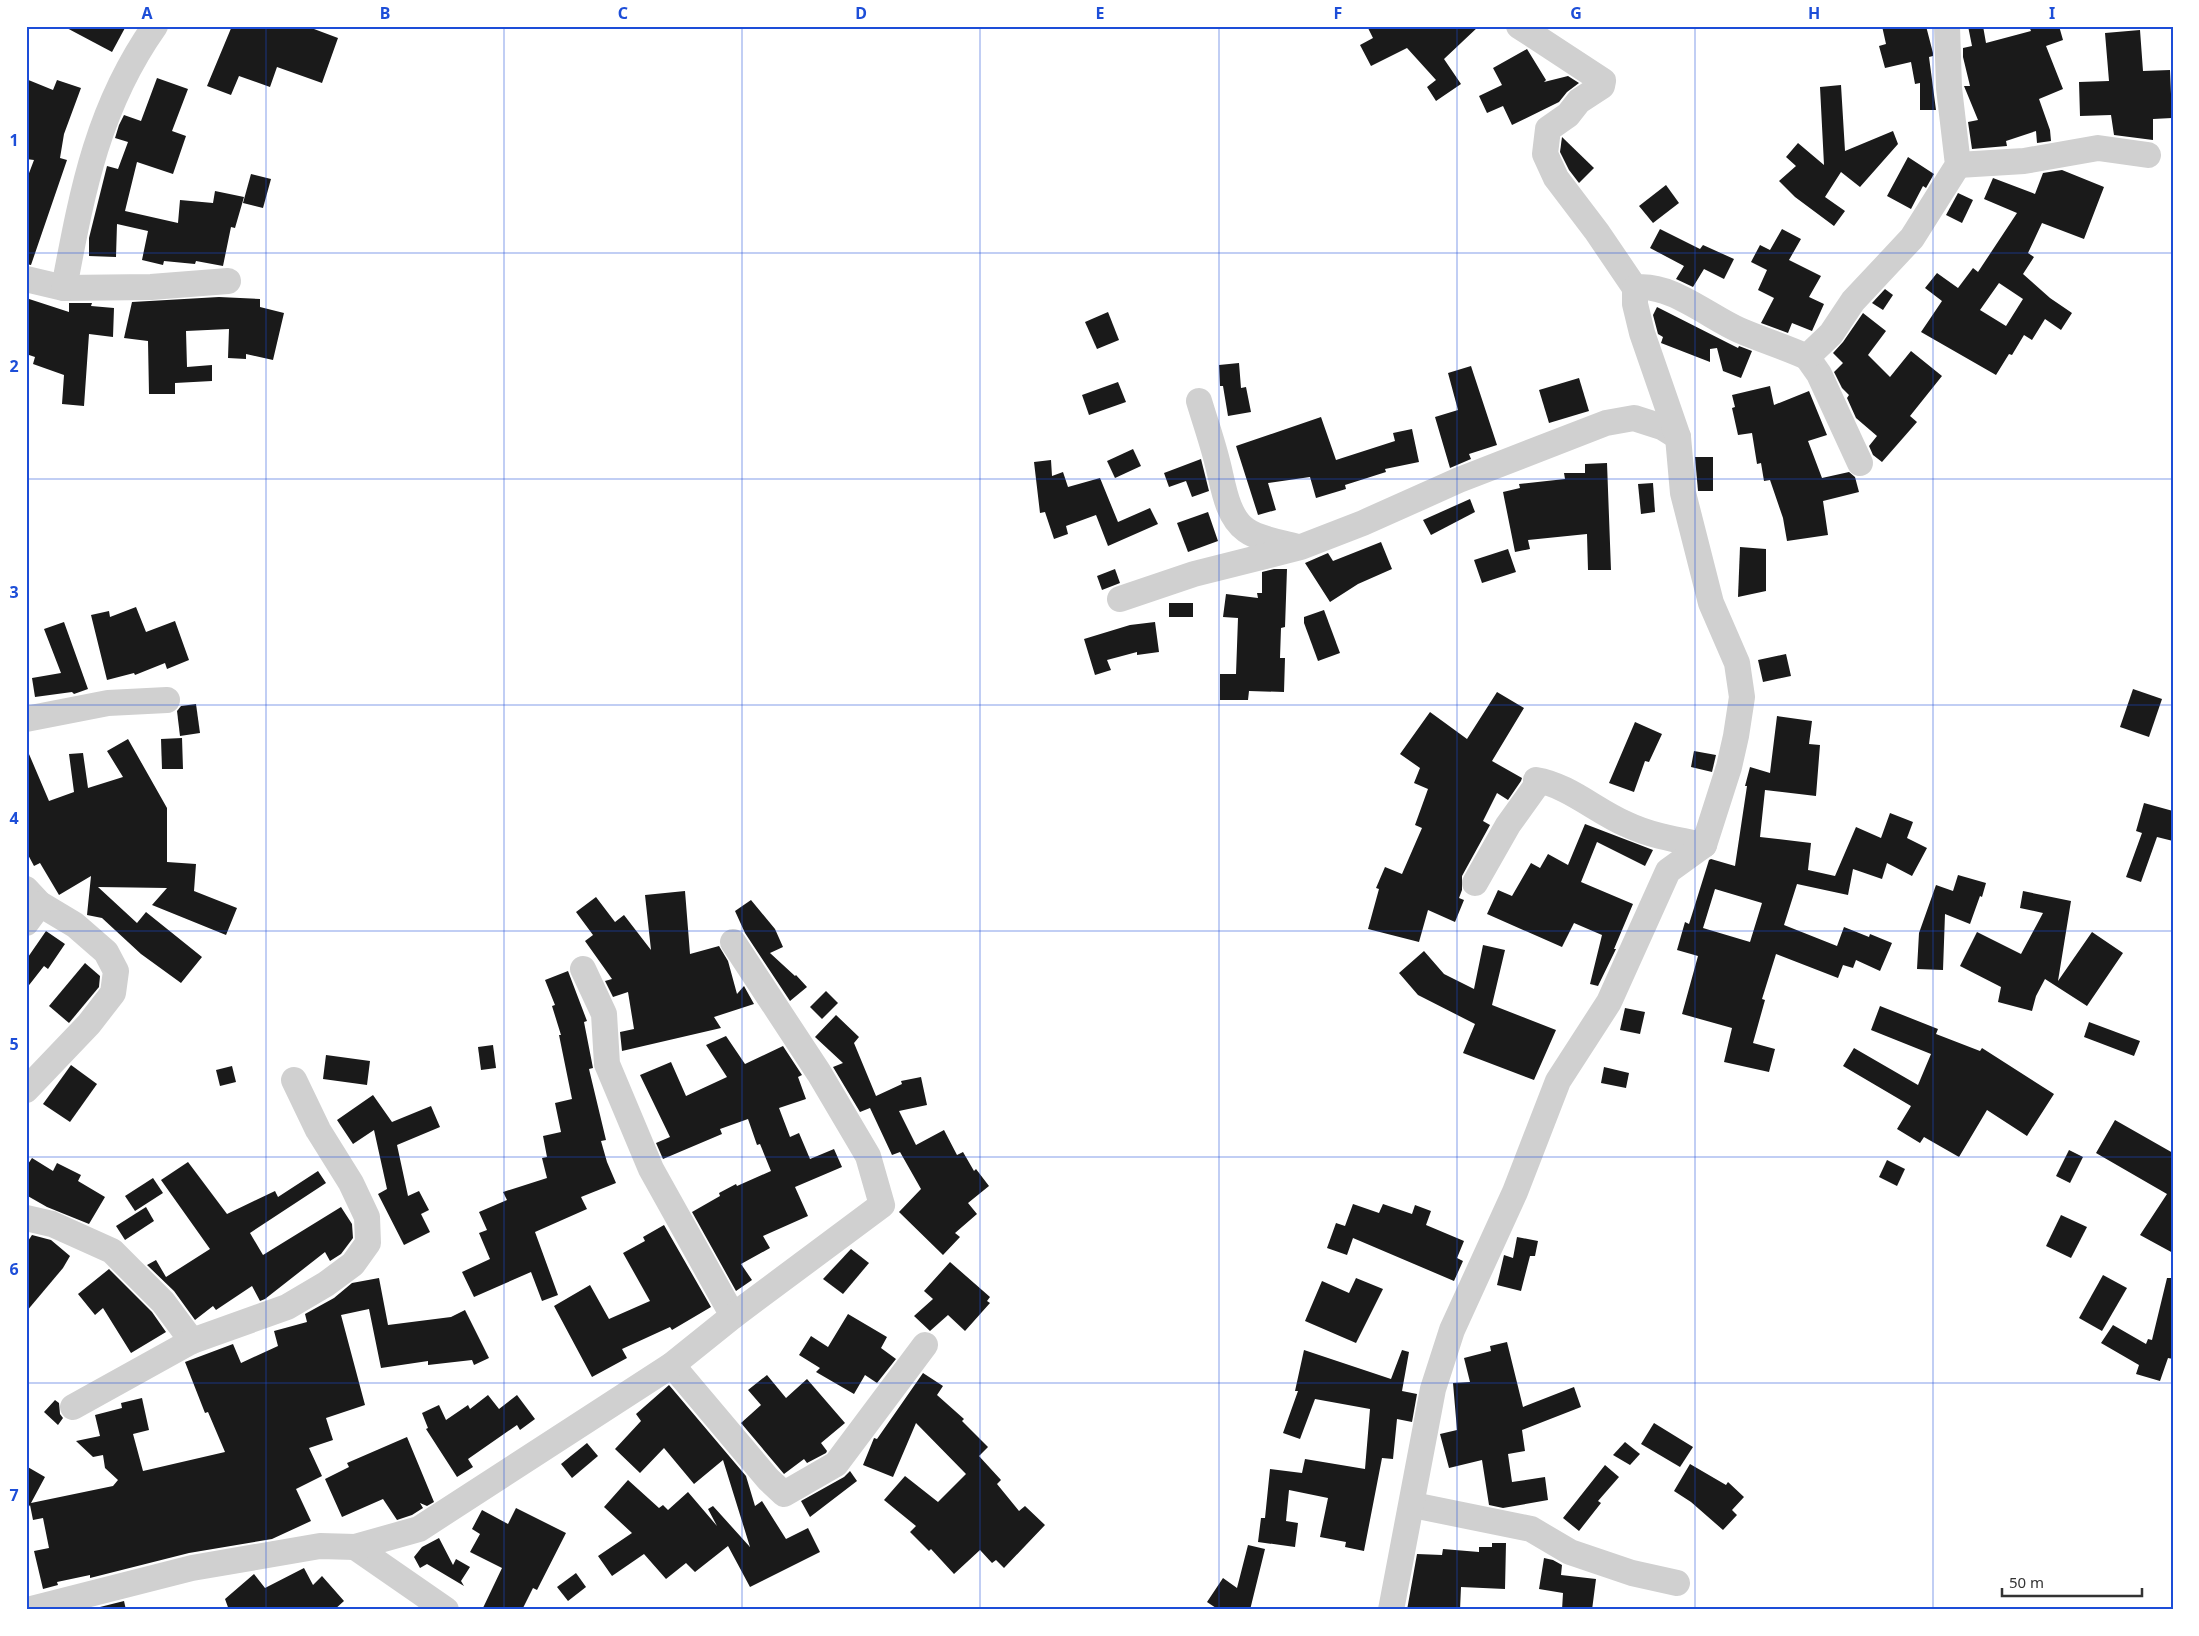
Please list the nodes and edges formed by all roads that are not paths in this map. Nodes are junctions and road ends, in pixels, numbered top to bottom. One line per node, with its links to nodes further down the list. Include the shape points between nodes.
1 (155, 26): 8 (street, via 110,103 83,188)
2 (1519, 26): 9 (street, via 1603,81 1602,86 1579,101 1568,115 1548,129 1545,154 1556,178)
3 (1947, 26): 5 (street, via 1949,88)
4 (2148, 155): 5 (street, via 2098,148 2024,162)
5 (1958, 165): 10 (street, via 1912,238 1853,301 1831,334)
6 (26, 280): 8 (street)
7 (228, 281): 8 (street, via 151,287)
8 (64, 288)
9 (1635, 288): 10 (street, via 1645,286 1666,292 1738,330); 12 (street, via 1642,334)
10 (1808, 357): 13 (street, via 1820,374)
11 (1199, 402): 14 (street, via 1223,489 1235,517 1245,530 1256,536)
12 (1678, 437): 14 (street, via 1656,424 1634,418 1606,423 1459,480); 18 (street, via 1682,493 1690,527 1711,603 1737,662 1742,698 1729,767)
13 (1860, 463)
14 (1301, 548): 15 (street, via 1194,574)
15 (1120, 599)
16 (167, 700): 17 (street, via 108,703)
17 (26, 719)
18 (1704, 845): 19 (street, via 1635,828 1551,782 1536,780 1536,786 1508,825); 31 (street, via 1668,871 1609,1002 1558,1081 1515,1192 1452,1330 1433,1389)
19 (1475, 883)
20 (31, 906): 24 (street, via 75,926 106,952 116,971 113,993 89,1024)
21 (733, 942): 26 (street, via 819,1073 868,1156 882,1205)
22 (583, 969): 26 (street, via 604,1014 607,1064 651,1170)
23 (294, 1080): 27 (street, via 367,1217 368,1243 353,1264 287,1307)
24 (26, 1090)
25 (26, 1218): 27 (street, via 52,1224 112,1251 163,1302)
26 (733, 1316): 29 (street)
27 (192, 1341): 30 (street)
28 (925, 1346): 29 (street, via 836,1464 784,1494)
29 (672, 1365): 32 (street, via 419,1529)
30 (74, 1407)
31 (1413, 1505): 33 (street, via 1531,1529 1570,1552 1632,1573); 36 (street)
32 (355, 1547): 34 (street, via 320,1546 192,1568); 35 (street)
33 (1677, 1583)
34 (27, 1610)
35 (446, 1610)
36 (1391, 1610)

